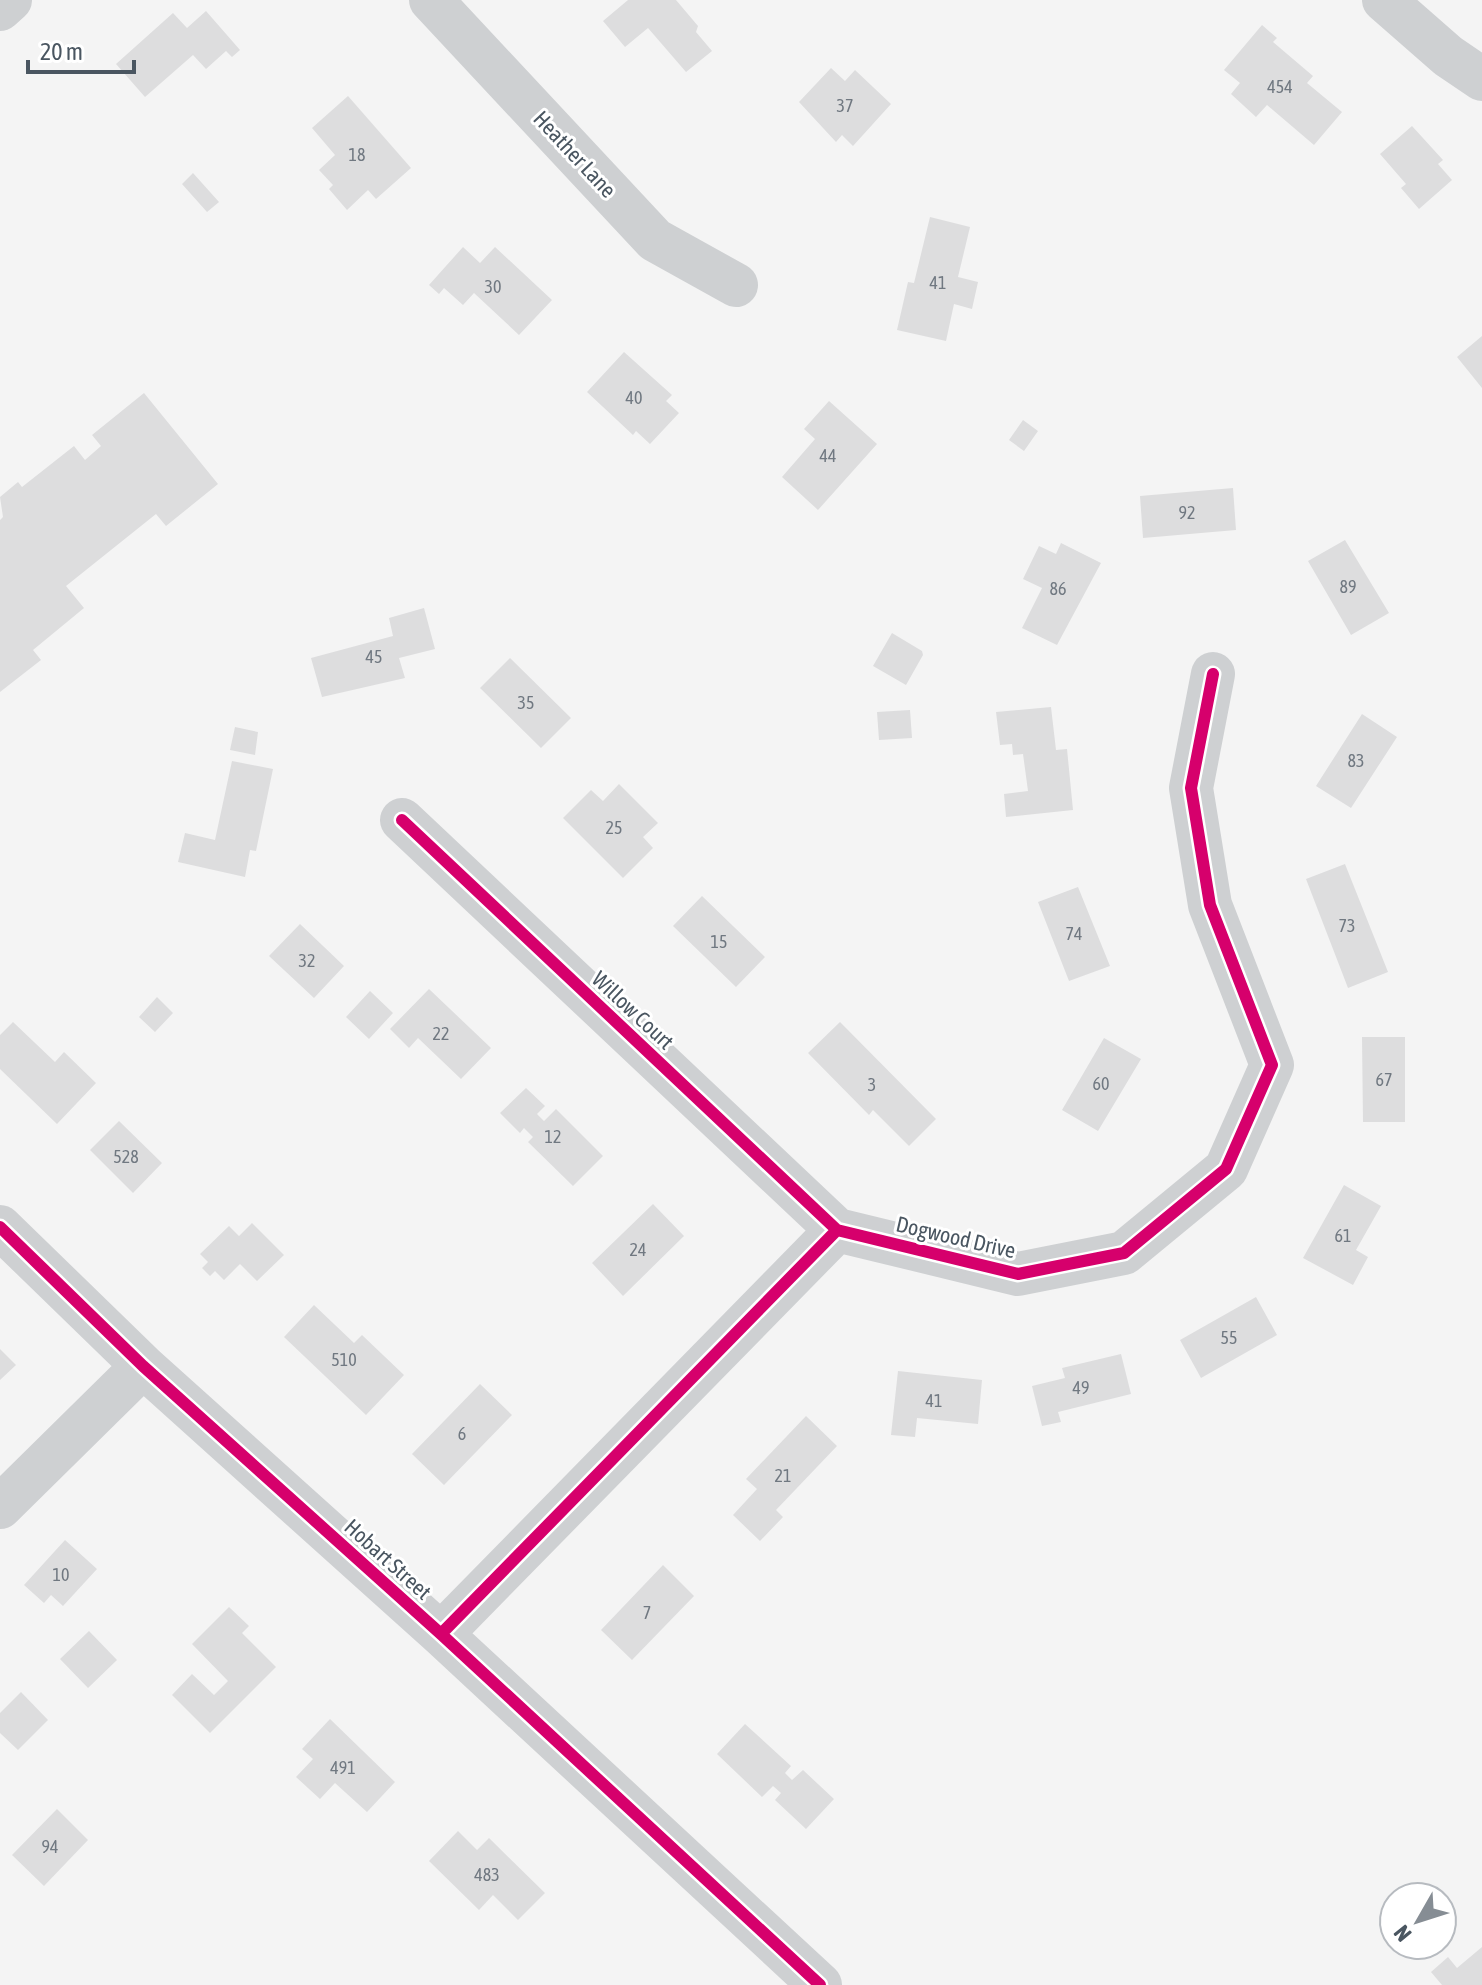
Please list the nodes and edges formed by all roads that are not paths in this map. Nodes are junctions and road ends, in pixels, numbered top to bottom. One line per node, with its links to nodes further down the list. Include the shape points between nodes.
1 (10, 0): 4 (street)
2 (431, 0): 6 (street, Heather Lane, via 655,240)
3 (1384, 0): 5 (street)
4 (0, 9)
5 (1482, 79)
6 (736, 285)
7 (1213, 674): 10 (street, Dogwood Drive, via 1191,788 1210,905 1272,1065 1226,1169 1124,1253 1018,1274)
8 (402, 820): 10 (street, Willow Court)
9 (0, 1227): 11 (street, Hobart Street)
10 (837, 1230): 13 (street)
11 (143, 1366): 12 (street); 13 (street, Hobart Street)
12 (0, 1507)
13 (441, 1634): 14 (street, Hobart Street)
14 (820, 1985)

